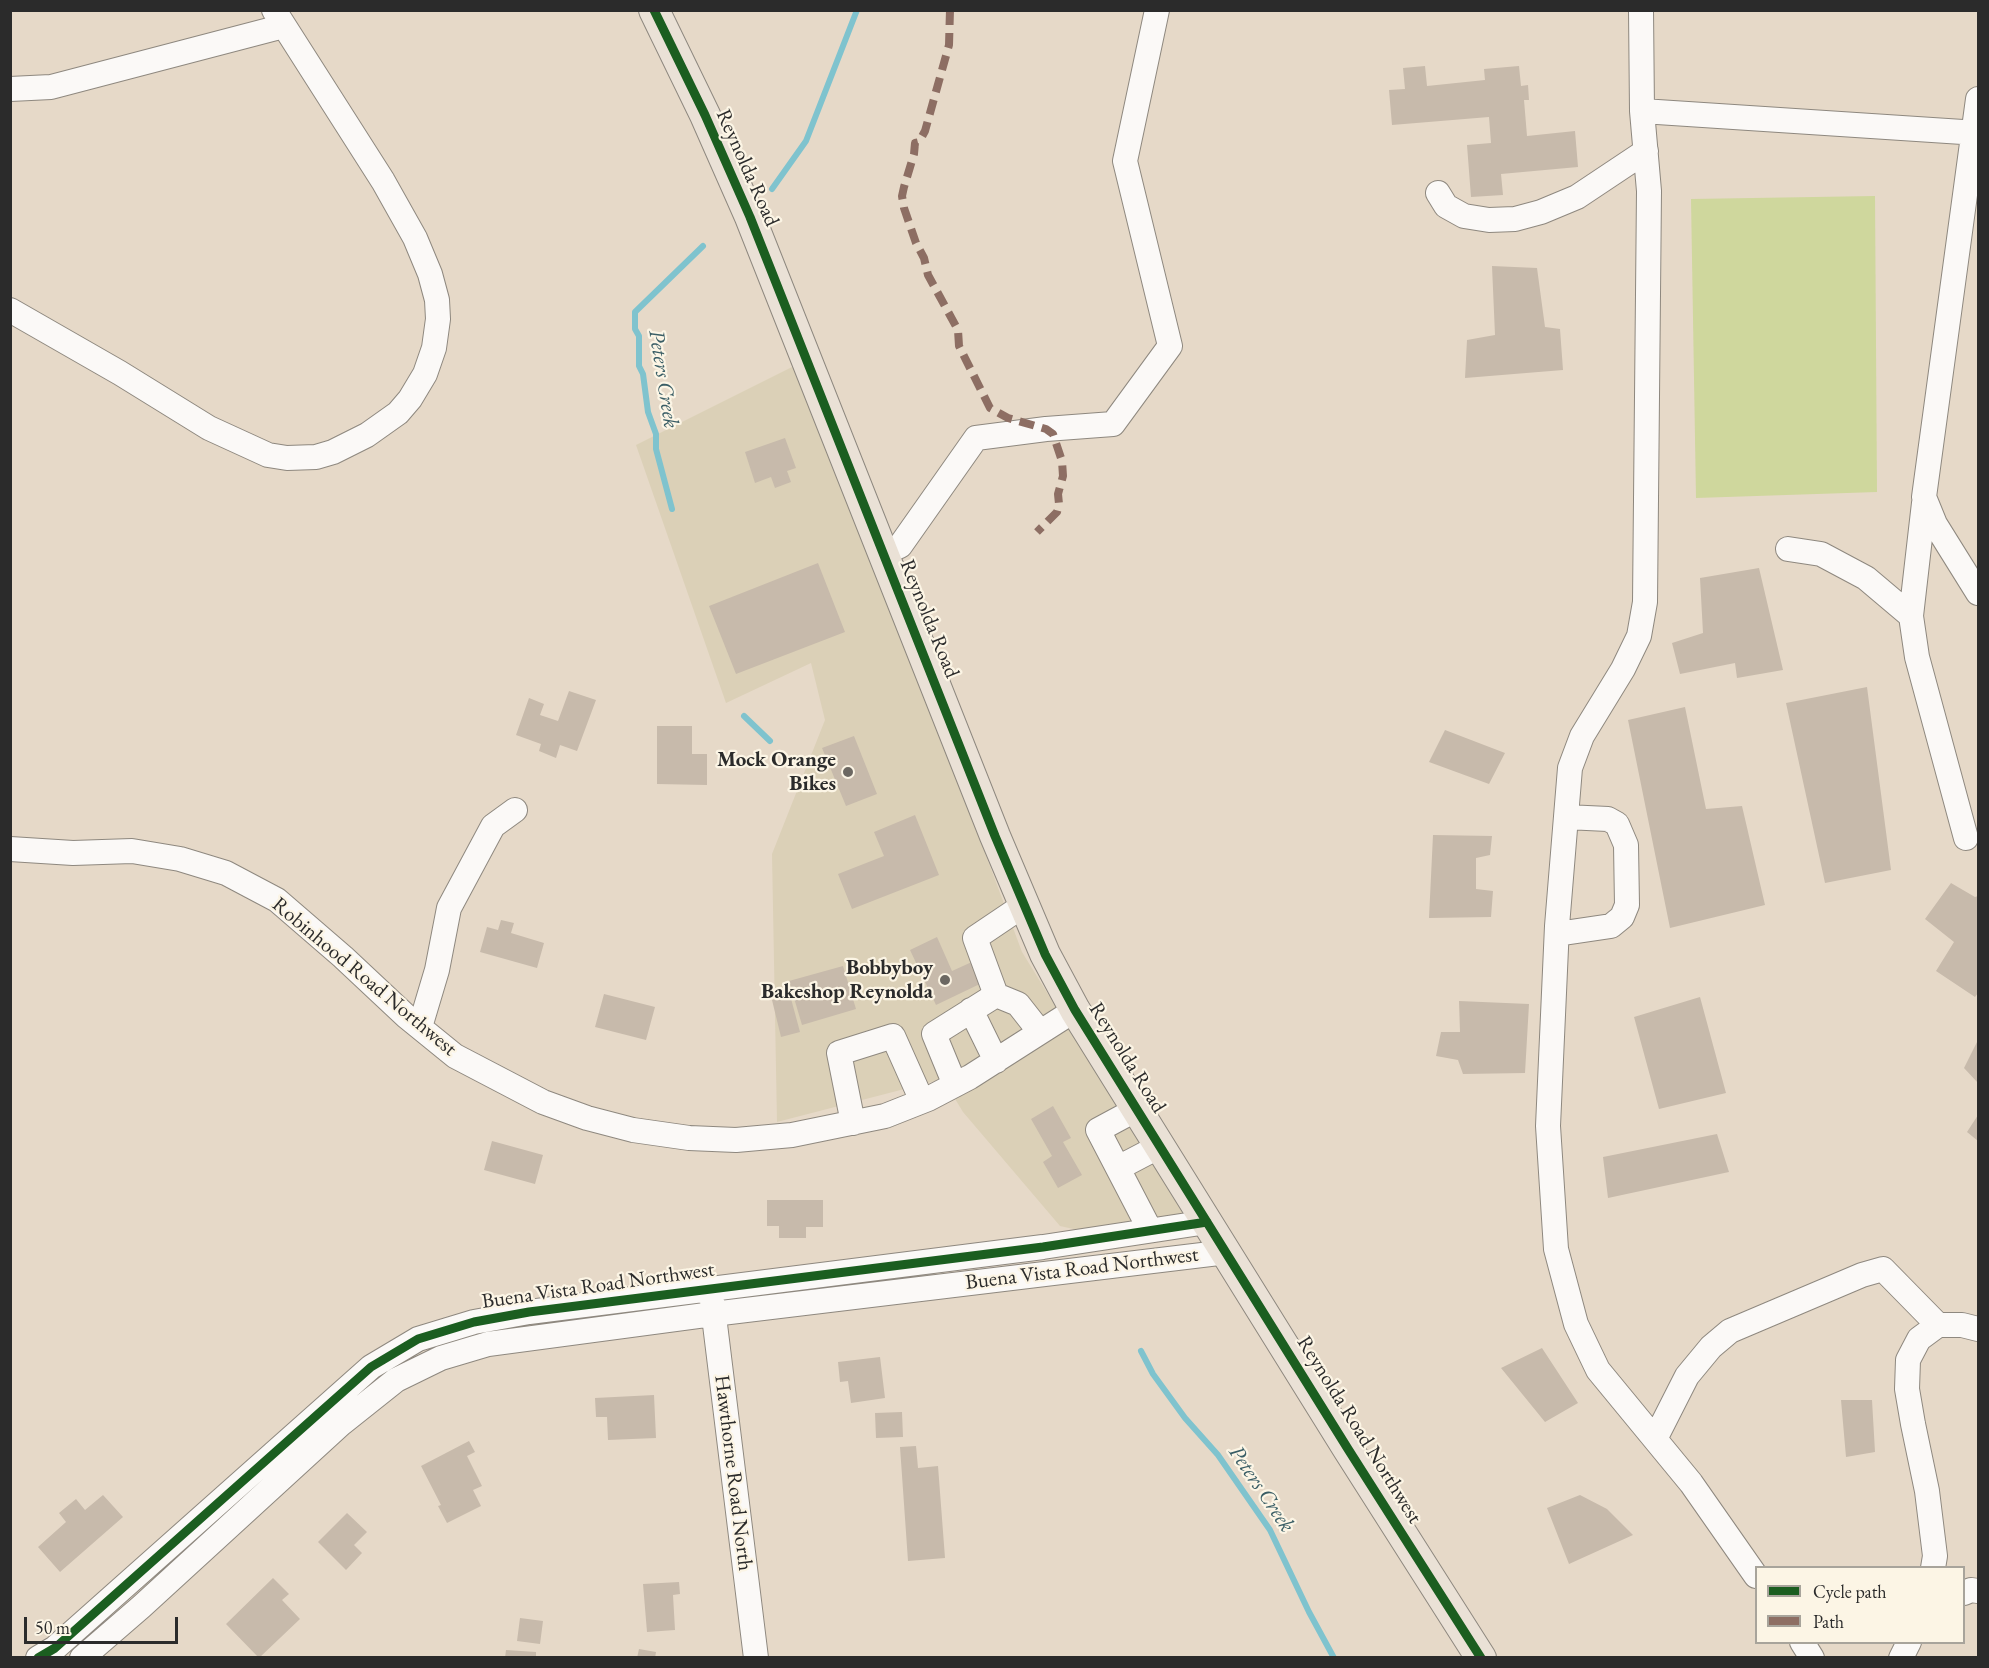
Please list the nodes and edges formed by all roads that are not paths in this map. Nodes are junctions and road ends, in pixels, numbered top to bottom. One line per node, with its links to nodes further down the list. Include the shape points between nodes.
1 (654, 10): 14 (main road, Reynolda Road, via 750,217)
2 (1157, 10): 14 (street, via 1125,161 1170,346 1113,424 976,438 900,546)
3 (1641, 10): 7 (street)
4 (279, 18): 5 (street, via 51,87); 11 (street, via 383,181 430,273 437,300 434,348 425,374 398,413 333,452 316,457 268,455 209,428)
5 (10, 89)
6 (1978, 99): 8 (street)
7 (1642, 111): 8 (street); 9 (street)
8 (1976, 133): 12 (street)
9 (1646, 151): 10 (street, via 1577,197 1515,219 1464,216 1446,206); 18 (street, via 1649,191 1645,602 1639,636 1582,736 1570,768)
10 (1438, 193)
11 (10, 310)
12 (1924, 497): 15 (street, via 1935,524); 16 (street)
13 (1788, 549): 16 (street, via 1821,554 1866,578)
14 (883, 553): 21 (main road, Reynolda Road)
15 (1978, 592)
16 (1911, 615): 19 (street, via 1917,657)
17 (515, 810): 26 (street, via 493,826 449,908 437,970)
18 (1566, 817): 22 (street); 22 (street, via 1608,819 1617,824 1626,845 1627,905 1622,917 1611,926)
19 (1966, 838)
20 (10, 849): 26 (street, Robinhood Road Northwest, via 132,851 226,873 277,900)
21 (1024, 905): 23 (street, via 975,938); 25 (main road, Reynolda Road)
22 (1557, 934): 42 (street, via 1548,1126 1556,1249 1576,1324 1598,1370)
23 (996, 994): 24 (street); 27 (street, via 1018,1004)
24 (971, 1010): 28 (street); 29 (street, via 934,1034)
25 (1075, 1010): 27 (street, Robinhood Road Northwest); 31 (main road, Reynolda Road)
26 (420, 1027): 32 (street, Robinhood Road Northwest, via 455,1056 543,1102 587,1119 633,1130 736,1140 792,1136)
27 (1040, 1032): 28 (street, Robinhood Road Northwest)
28 (996, 1061): 29 (street, Robinhood Road Northwest)
29 (955, 1085): 30 (street, Robinhood Road Northwest)
30 (922, 1101): 32 (street, Robinhood Road Northwest); 32 (street, via 894,1036 839,1053)
31 (1137, 1109): 33 (main road, Reynolda Road); 34 (street, via 1098,1130)
32 (853, 1124)
33 (1160, 1146): 34 (street); 35 (main road, Reynolda Road)
34 (1118, 1168): 36 (street)
35 (1207, 1222): 36 (street, Buena Vista Road Northwest); 37 (main road, Reynolda Road Northwest)
36 (1150, 1230): 38 (street, Buena Vista Road Northwest)
37 (1227, 1252): 39 (street, Buena Vista Road Northwest); 50 (main road, Reynolda Road Northwest)
38 (710, 1289): 39 (street, Hawthorne Road North); 47 (street, Buena Vista Road Northwest, via 474,1322 418,1339 371,1367 55,1648)
39 (713, 1314): 48 (street, Buena Vista Road Northwest, via 488,1344 441,1358 396,1380 342,1423); 49 (street, Hawthorne Road North)
40 (1938, 1325): 41 (street); 42 (street, via 1883,1269 1862,1275 1730,1331 1687,1376); 43 (street, via 1919,1339 1908,1359 1907,1389 1927,1491)
41 (1978, 1329)
42 (1655, 1439): 44 (street)
43 (1933, 1566)
44 (1755, 1575)
45 (1803, 1644): 51 (street)
46 (1908, 1644): 52 (street)
47 (38, 1658)
48 (82, 1658)
49 (756, 1658)
50 (1481, 1658)
51 (1812, 1658)
52 (1901, 1658)

